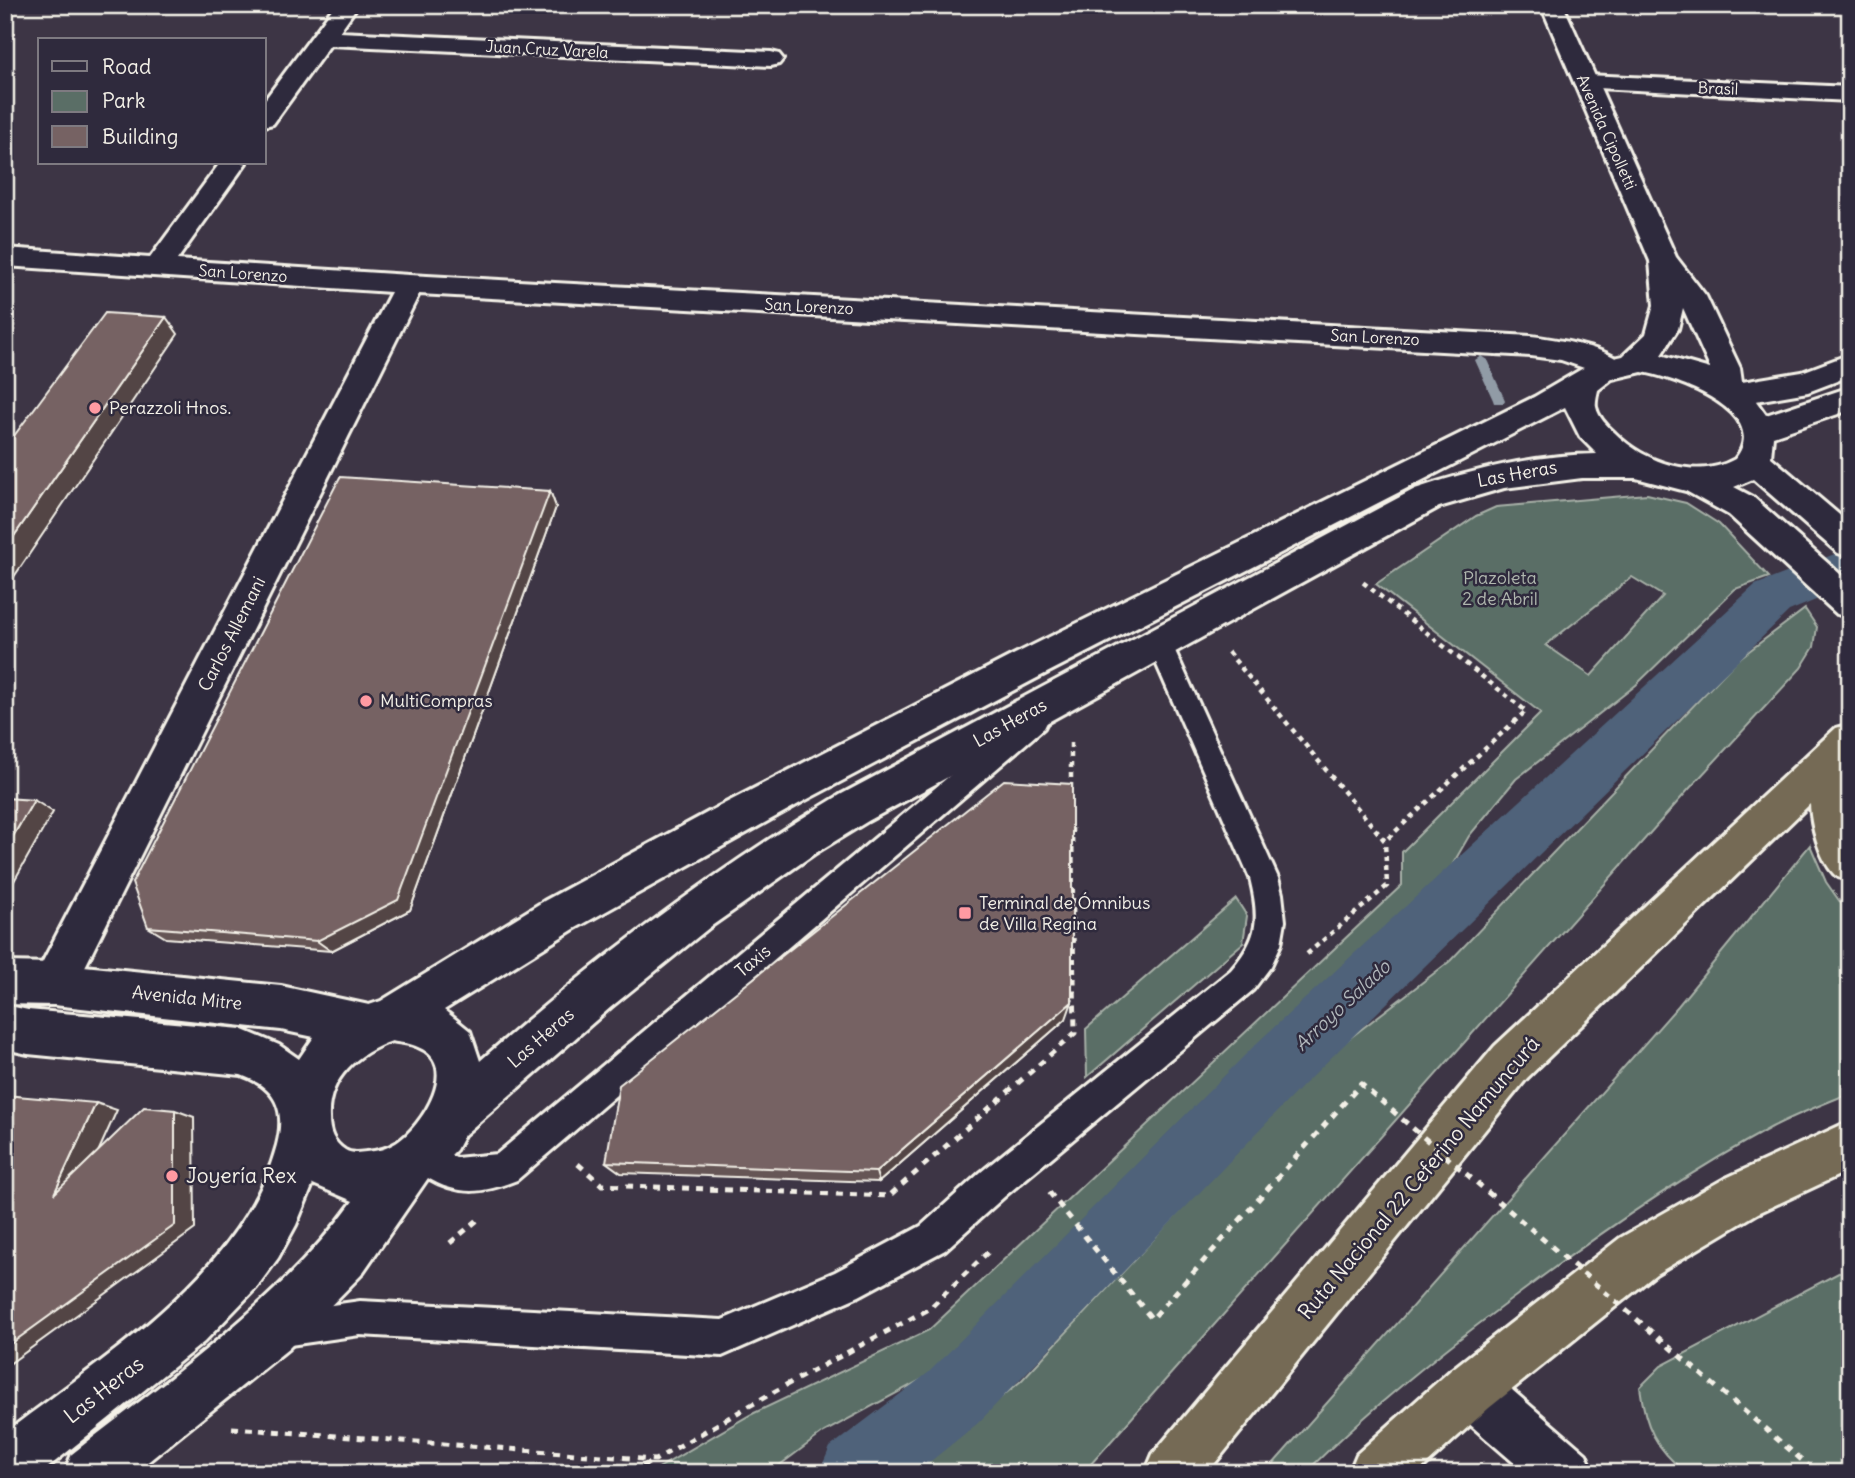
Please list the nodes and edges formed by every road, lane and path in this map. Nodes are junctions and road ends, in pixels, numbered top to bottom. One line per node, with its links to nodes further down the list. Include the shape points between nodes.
1 (346, 5): 3 (main road)
2 (1552, 5): 5 (main road, Avenida Cipolletti)
3 (323, 38): 4 (main road, Juan Cruz Varela); 7 (main road)
4 (771, 60)
5 (1586, 82): 6 (main road, Brasil); 10 (main road, Avenida Cipolletti)
6 (1850, 93)
7 (266, 116)
8 (232, 164): 11 (main road)
9 (5, 257): 11 (main road, San Lorenzo)
10 (1663, 259): 14 (main road, Avenida Cipolletti, via 1670,306 1667,326 1651,350); 15 (main road, Avenida Cipolletti, via 1692,296 1725,368)
11 (157, 268): 12 (main road, San Lorenzo)
12 (409, 284): 14 (main road, San Lorenzo, via 1531,346 1565,351); 32 (main road, Carlos Allemani)
13 (1850, 364): 15 (main road, via 1808,381)
14 (1613, 368): 15 (main road, via 1670,365 1699,375); 18 (main road, via 1585,384 1580,400 1583,418 1595,437); 33 (main road, via 1040,657 650,862)
15 (1729, 394): 17 (main road, via 1746,409)
16 (1850, 398): 17 (main road)
17 (1756, 445): 19 (main road, via 1749,467 1729,478); 20 (main road)
18 (1635, 466): 19 (main road); 23 (main road, Las Heras, via 1550,467 1460,485 1427,498)
19 (1697, 482): 22 (main road, via 1741,506)
20 (1844, 539)
21 (1354, 575): 24 (path, via 1527,711 1385,841)
22 (1850, 604)
23 (1159, 642): 25 (main road, Las Heras); 42 (lane, via 1264,878 1272,918 1270,939 1242,980 933,1238 847,1284 722,1338 360,1318)
24 (1227, 650)
25 (1068, 691): 35 (main road, Las Heras, via 779,853 567,1015); 39 (lane, Taxis, via 505,1168 453,1175)
26 (1071, 743): 28 (path)
27 (1843, 746): 30 (highway, via 1828,786 1831,817); 49 (highway, Ruta Nacional 22 Ceferino Namuncurá, via 1511,1062)
28 (1071, 798)
29 (1072, 826): 38 (path, via 1075,1033 889,1196 602,1185)
30 (1850, 863)
31 (5, 983): 32 (main road, Avenida Mitre)
32 (54, 984): 33 (main road, Avenida Mitre)
33 (380, 1023): 35 (main road, via 416,1019 436,1027 451,1042 460,1064 461,1090); 36 (main road, via 345,1040 325,1059 310,1082)
34 (5, 1027): 36 (main road, via 241,1052 281,1071 293,1085)
35 (452, 1117): 39 (main road)
36 (304, 1120): 39 (main road, via 313,1154 331,1170 355,1177 383,1174); 46 (main road, Las Heras, via 300,1156 275,1215 225,1289 189,1324)
37 (1850, 1145): 43 (highway, via 1741,1196 1638,1256)
38 (572, 1158)
39 (415, 1159): 42 (main road, via 343,1257)
40 (1049, 1192): 52 (path, bridge, via 1152,1319 1361,1084)
41 (929, 1309): 45 (path)
42 (270, 1331): 47 (main road)
43 (1470, 1389): 50 (highway); 51 (main road)
44 (227, 1428): 45 (path)
45 (655, 1460): 48 (path)
46 (5, 1467)
47 (91, 1473)
48 (630, 1473)
49 (1172, 1473)
50 (1376, 1473)
51 (1567, 1473)
52 (1817, 1473)

